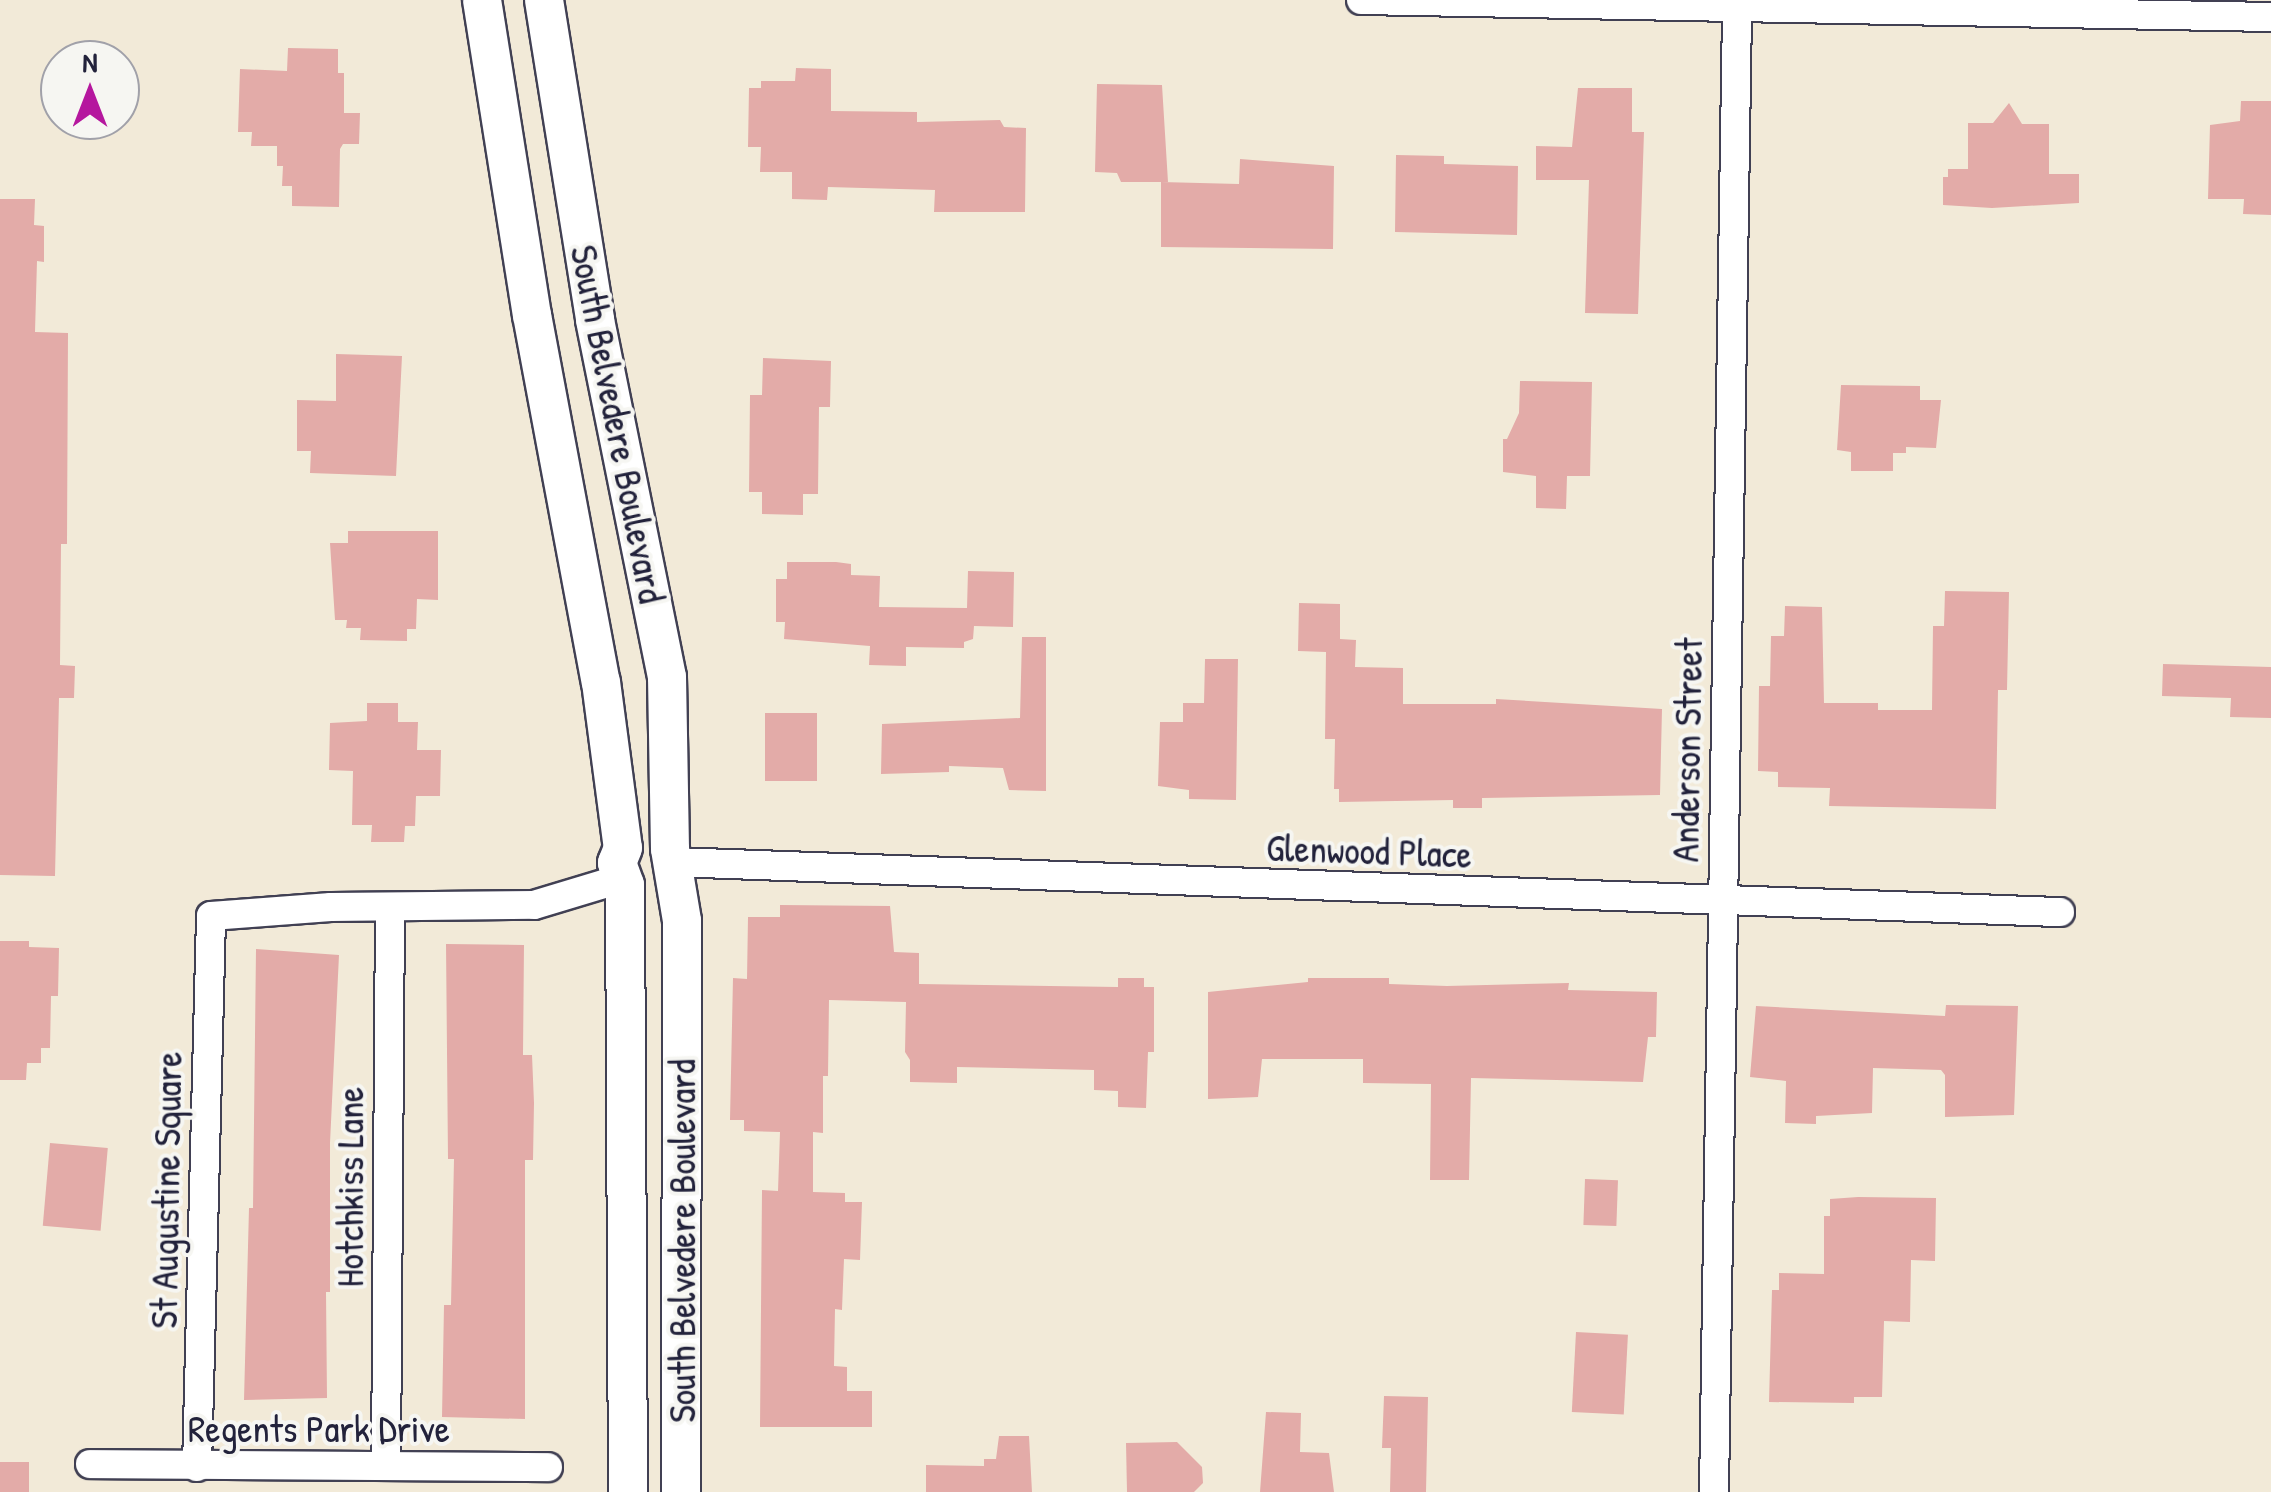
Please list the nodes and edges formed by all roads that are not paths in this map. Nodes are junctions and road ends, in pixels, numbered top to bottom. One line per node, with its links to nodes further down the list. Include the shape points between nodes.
1 (482, 0): 7 (street, South Belvedere Boulevard, via 532,316 601,682)
2 (544, 0): 6 (street, South Belvedere Boulevard, via 594,320 667,676)
3 (1361, 0): 4 (street)
4 (1737, 9): 5 (street); 8 (street, Anderson Street)
5 (2271, 17)
6 (673, 861): 7 (street, via 666,886 649,894); 8 (street, Glenwood Place); 16 (street, South Belvedere Boulevard, via 682,921)
7 (623, 870): 9 (street, via 534,905); 15 (street, South Belvedere Boulevard)
8 (1721, 902): 10 (street, Glenwood Place); 17 (street, Anderson Street)
9 (390, 909): 12 (street, Hotchkiss Lane); 13 (street, St Augustine Square, via 211,916)
10 (2060, 912)
11 (90, 1464): 13 (street, Regents Park Drive)
12 (386, 1465): 13 (street, Regents Park Drive); 14 (street, Regents Park Drive)
13 (197, 1467)
14 (548, 1467)
15 (628, 1492)
16 (681, 1492)
17 (1714, 1492)

